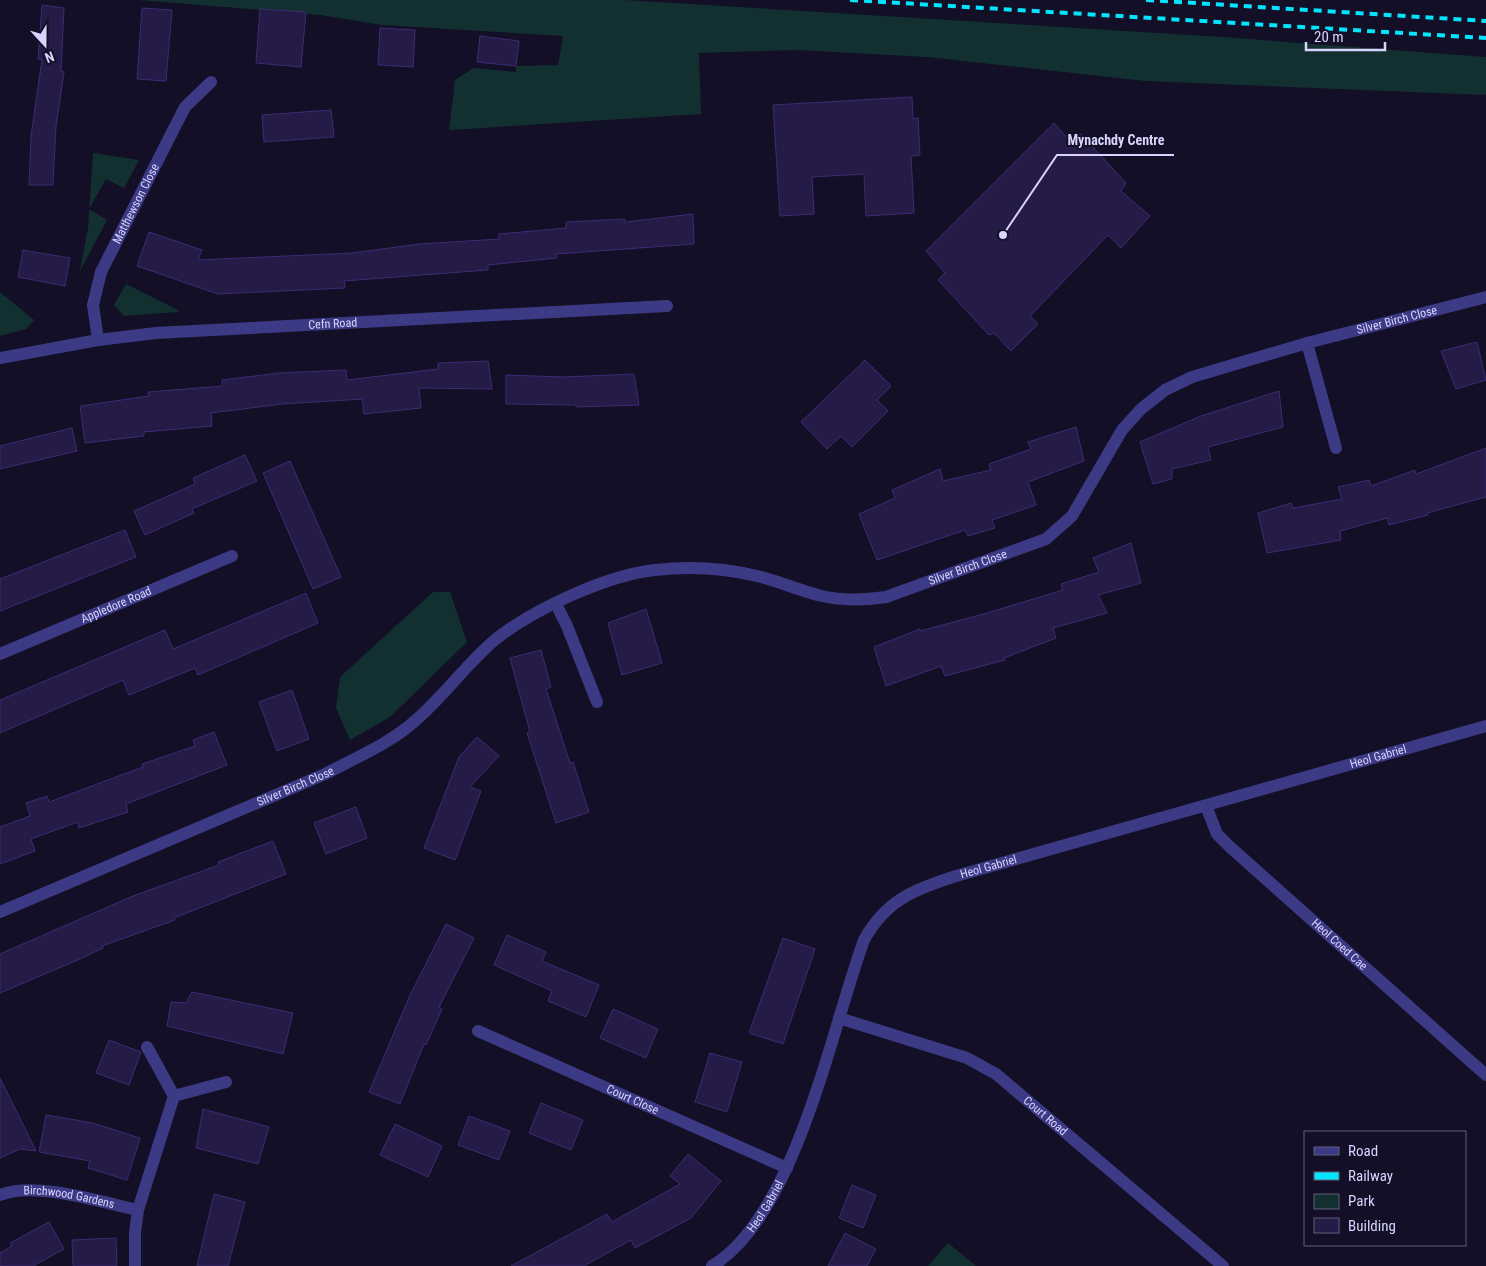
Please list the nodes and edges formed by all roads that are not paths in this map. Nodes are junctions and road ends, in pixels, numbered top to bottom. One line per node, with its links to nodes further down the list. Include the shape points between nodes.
1 (211, 82): 4 (street, Matthewson Close, via 185,107 100,272 94,305)
2 (1486, 297): 5 (street, Silver Birch Close)
3 (667, 306): 4 (street, Cefn Road, via 189,331)
4 (98, 340): 6 (street, Cefn Road)
5 (1307, 344): 7 (street); 9 (street, Silver Birch Close, via 1192,377 1165,390 1122,430 1072,516 1046,539 892,595 864,600 831,598 758,576 689,568 630,575)
6 (0, 358)
7 (1336, 448)
8 (232, 556): 10 (street, Appledore Road)
9 (556, 604): 11 (street, via 568,626); 14 (street, Silver Birch Close, via 497,639 415,722 358,757)
10 (0, 654)
11 (597, 702)
12 (1486, 726): 13 (street, Heol Gabriel)
13 (1206, 806): 15 (street, Heol Gabriel, via 928,884 903,896 874,922 864,940); 18 (street, Heol Coed Cae, via 1217,834 1230,847)
14 (0, 912)
15 (839, 1018): 21 (street, Heol Gabriel); 26 (street, Court Road, via 967,1058 996,1074)
16 (478, 1031): 21 (street, Court Close)
17 (147, 1047): 20 (street)
18 (1486, 1075)
19 (226, 1082): 20 (street)
20 (174, 1096): 23 (street)
21 (787, 1168): 25 (street, Heol Gabriel, via 757,1222)
22 (0, 1195): 23 (street, Birchwood Gardens, via 43,1190)
23 (138, 1210): 24 (street)
24 (135, 1266)
25 (712, 1266)
26 (1222, 1266)

